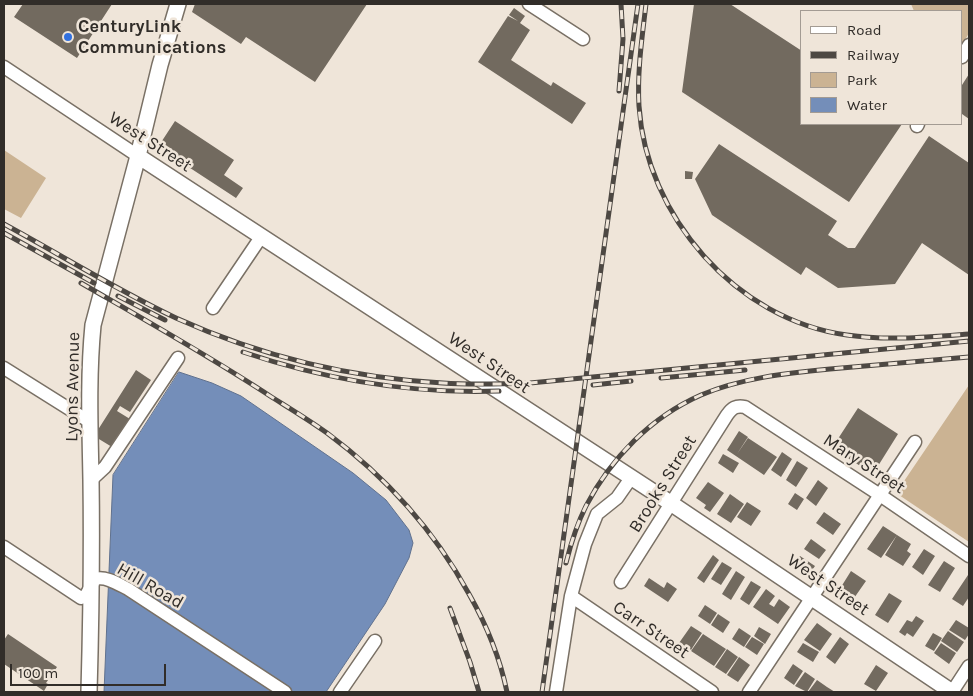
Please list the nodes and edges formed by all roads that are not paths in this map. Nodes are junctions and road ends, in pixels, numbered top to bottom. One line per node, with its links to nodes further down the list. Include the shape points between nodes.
1 (178, 4): 5 (street, Lyons Avenue)
2 (529, 4): 3 (street)
3 (582, 39)
4 (4, 67): 5 (street, West Street)
5 (138, 156): 6 (street, West Street); 11 (street, Lyons Avenue, via 93,325)
6 (261, 236): 7 (street); 13 (street, West Street)
7 (213, 308)
8 (178, 358): 14 (street, via 105,467)
9 (4, 368): 11 (street)
10 (737, 406): 15 (street, Mary Street, via 745,407); 16 (street, Brooks Street, via 728,415)
11 (90, 422): 14 (street, Lyons Avenue)
12 (915, 442): 15 (street)
13 (632, 478): 16 (street, West Street); 21 (street, via 617,498 597,514)
14 (91, 480): 20 (street, Lyons Avenue)
15 (880, 495): 18 (street, Mary Street); 22 (street)
16 (672, 504): 19 (street, Brooks Street); 22 (street, West Street)
17 (4, 547): 20 (street, Hill Road, via 81,598 88,594)
18 (969, 556)
19 (621, 582)
20 (92, 584): 25 (street, Lyons Avenue); 26 (street, Hill Road, via 100,578 128,589)
21 (571, 596): 28 (street); 29 (street, Carr Street)
22 (812, 597): 30 (street); 31 (street, West Street)
23 (375, 641): 27 (street)
24 (969, 666): 31 (street)
25 (89, 692)
26 (285, 692)
27 (340, 692)
28 (556, 692)
29 (712, 692)
30 (749, 692)
31 (952, 692)

